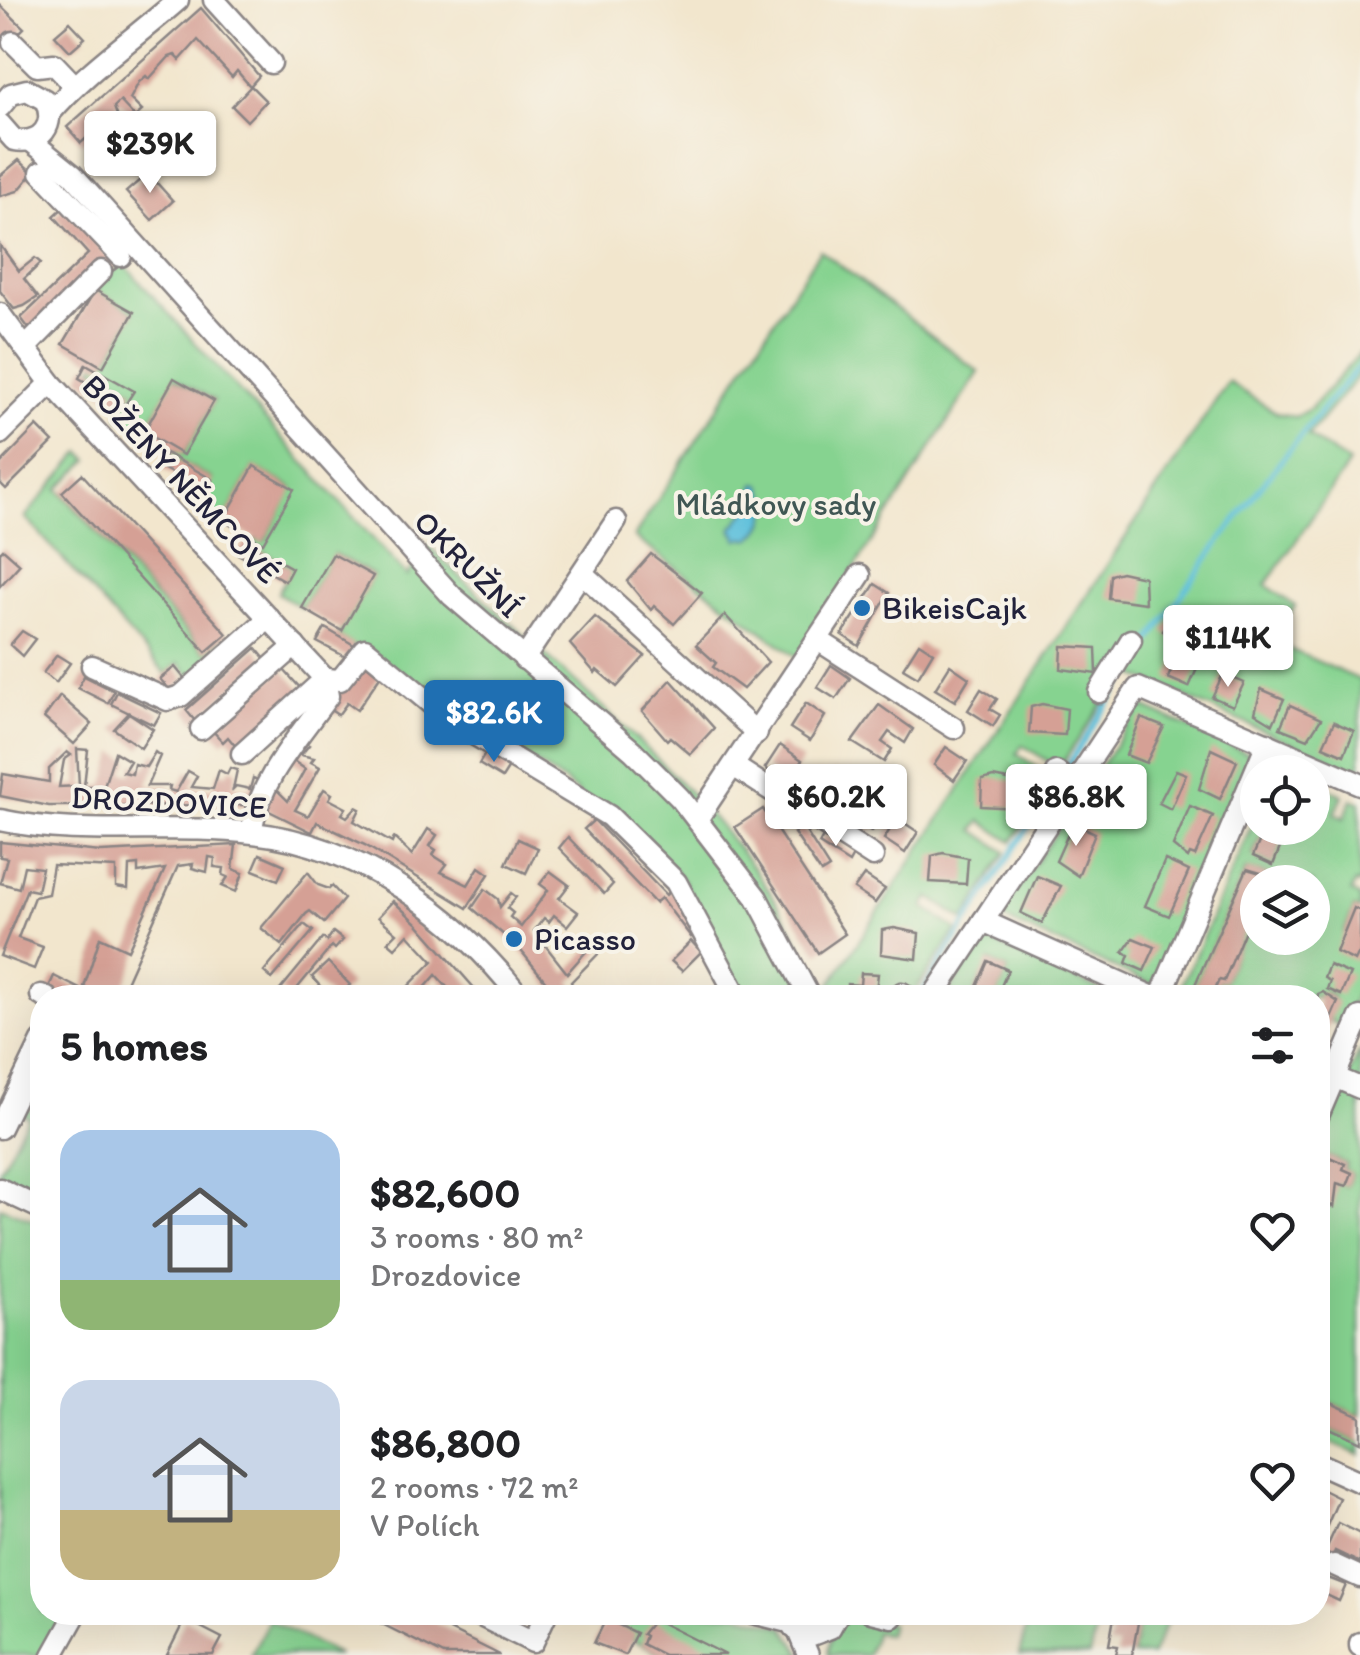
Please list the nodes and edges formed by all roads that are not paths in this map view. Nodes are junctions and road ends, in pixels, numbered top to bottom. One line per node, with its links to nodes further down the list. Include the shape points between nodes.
1 (178, 0): 6 (street)
2 (214, 0): 4 (street)
3 (13, 42): 6 (street, via 37,66 54,64)
4 (271, 63)
5 (0, 80): 7 (street)
6 (74, 85): 7 (street); 9 (street)
7 (27, 91): 8 (street, via 8,96); 9 (street, OKRUŽNÍ, via 45,100)
8 (0, 108)
9 (49, 119): 11 (street); 14 (street, OKRUŽNÍ)
10 (0, 124): 11 (street, OKRUŽNÍ)
11 (25, 141): 12 (street); 14 (street, OKRUŽNÍ)
12 (0, 154)
13 (42, 172): 15 (street)
14 (73, 175): 15 (street, OKRUŽNÍ)
15 (100, 219): 16 (street); 29 (street, OKRUŽNÍ, via 462,606)
16 (121, 256)
17 (101, 271): 19 (street)
18 (0, 314): 19 (street, BOŽENY NĚMCOVÉ)
19 (25, 348): 20 (street, BOŽENY NĚMCOVÉ)
20 (51, 383): 21 (street); 25 (street, BOŽENY NĚMCOVÉ)
21 (0, 434)
22 (616, 521): 23 (street)
23 (582, 572): 29 (street); 35 (street)
24 (860, 575): 26 (street)
25 (269, 618): 28 (street, BOŽENY NĚMCOVÉ); 30 (street, via 181,696 168,700)
26 (818, 640): 33 (street); 35 (street)
27 (1132, 640): 32 (street)
28 (295, 646): 31 (street, BOŽENY NĚMCOVÉ); 34 (street)
29 (524, 658): 40 (street, OKRUŽNÍ, via 634,752)
30 (92, 666)
31 (326, 680): 37 (street); 42 (street, via 328,696 274,771); 46 (street, via 340,680 365,649 452,720 609,816 676,882)
32 (1108, 698): 36 (street, via 1138,688); 44 (street, via 1066,779)
33 (954, 728)
34 (201, 729)
35 (757, 733): 38 (street)
36 (1267, 743): 39 (street); 50 (street)
37 (242, 754)
38 (735, 767): 40 (street); 43 (street)
39 (1360, 784)
40 (698, 818): 47 (street, OKRUŽNÍ, via 758,898)
41 (0, 820): 42 (street, DROZDOVICE)
42 (251, 832): 45 (street, DROZDOVICE, via 312,846 397,884)
43 (873, 856)
44 (972, 927): 48 (street); 49 (street)
45 (509, 985)
46 (731, 985)
47 (803, 985)
48 (939, 985)
49 (1124, 985)
50 (1164, 985)
51 (1360, 1017): 53 (street)
52 (30, 1066): 56 (street)
53 (1330, 1066)
54 (1330, 1075): 55 (street)
55 (1360, 1088)
56 (0, 1128)
57 (0, 1189): 58 (street)
58 (30, 1204)
59 (1330, 1468): 60 (street)
60 (1360, 1481)
61 (1334, 1565): 62 (street)
62 (1360, 1577)
63 (70, 1625): 70 (street)
64 (499, 1625): 65 (street, via 532,1642)
65 (540, 1625)
66 (793, 1625): 71 (street)
67 (795, 1625): 69 (street, via 808,1635)
68 (829, 1625): 69 (street)
69 (824, 1632): 72 (street)
70 (53, 1655)
71 (808, 1655)
72 (824, 1655)

